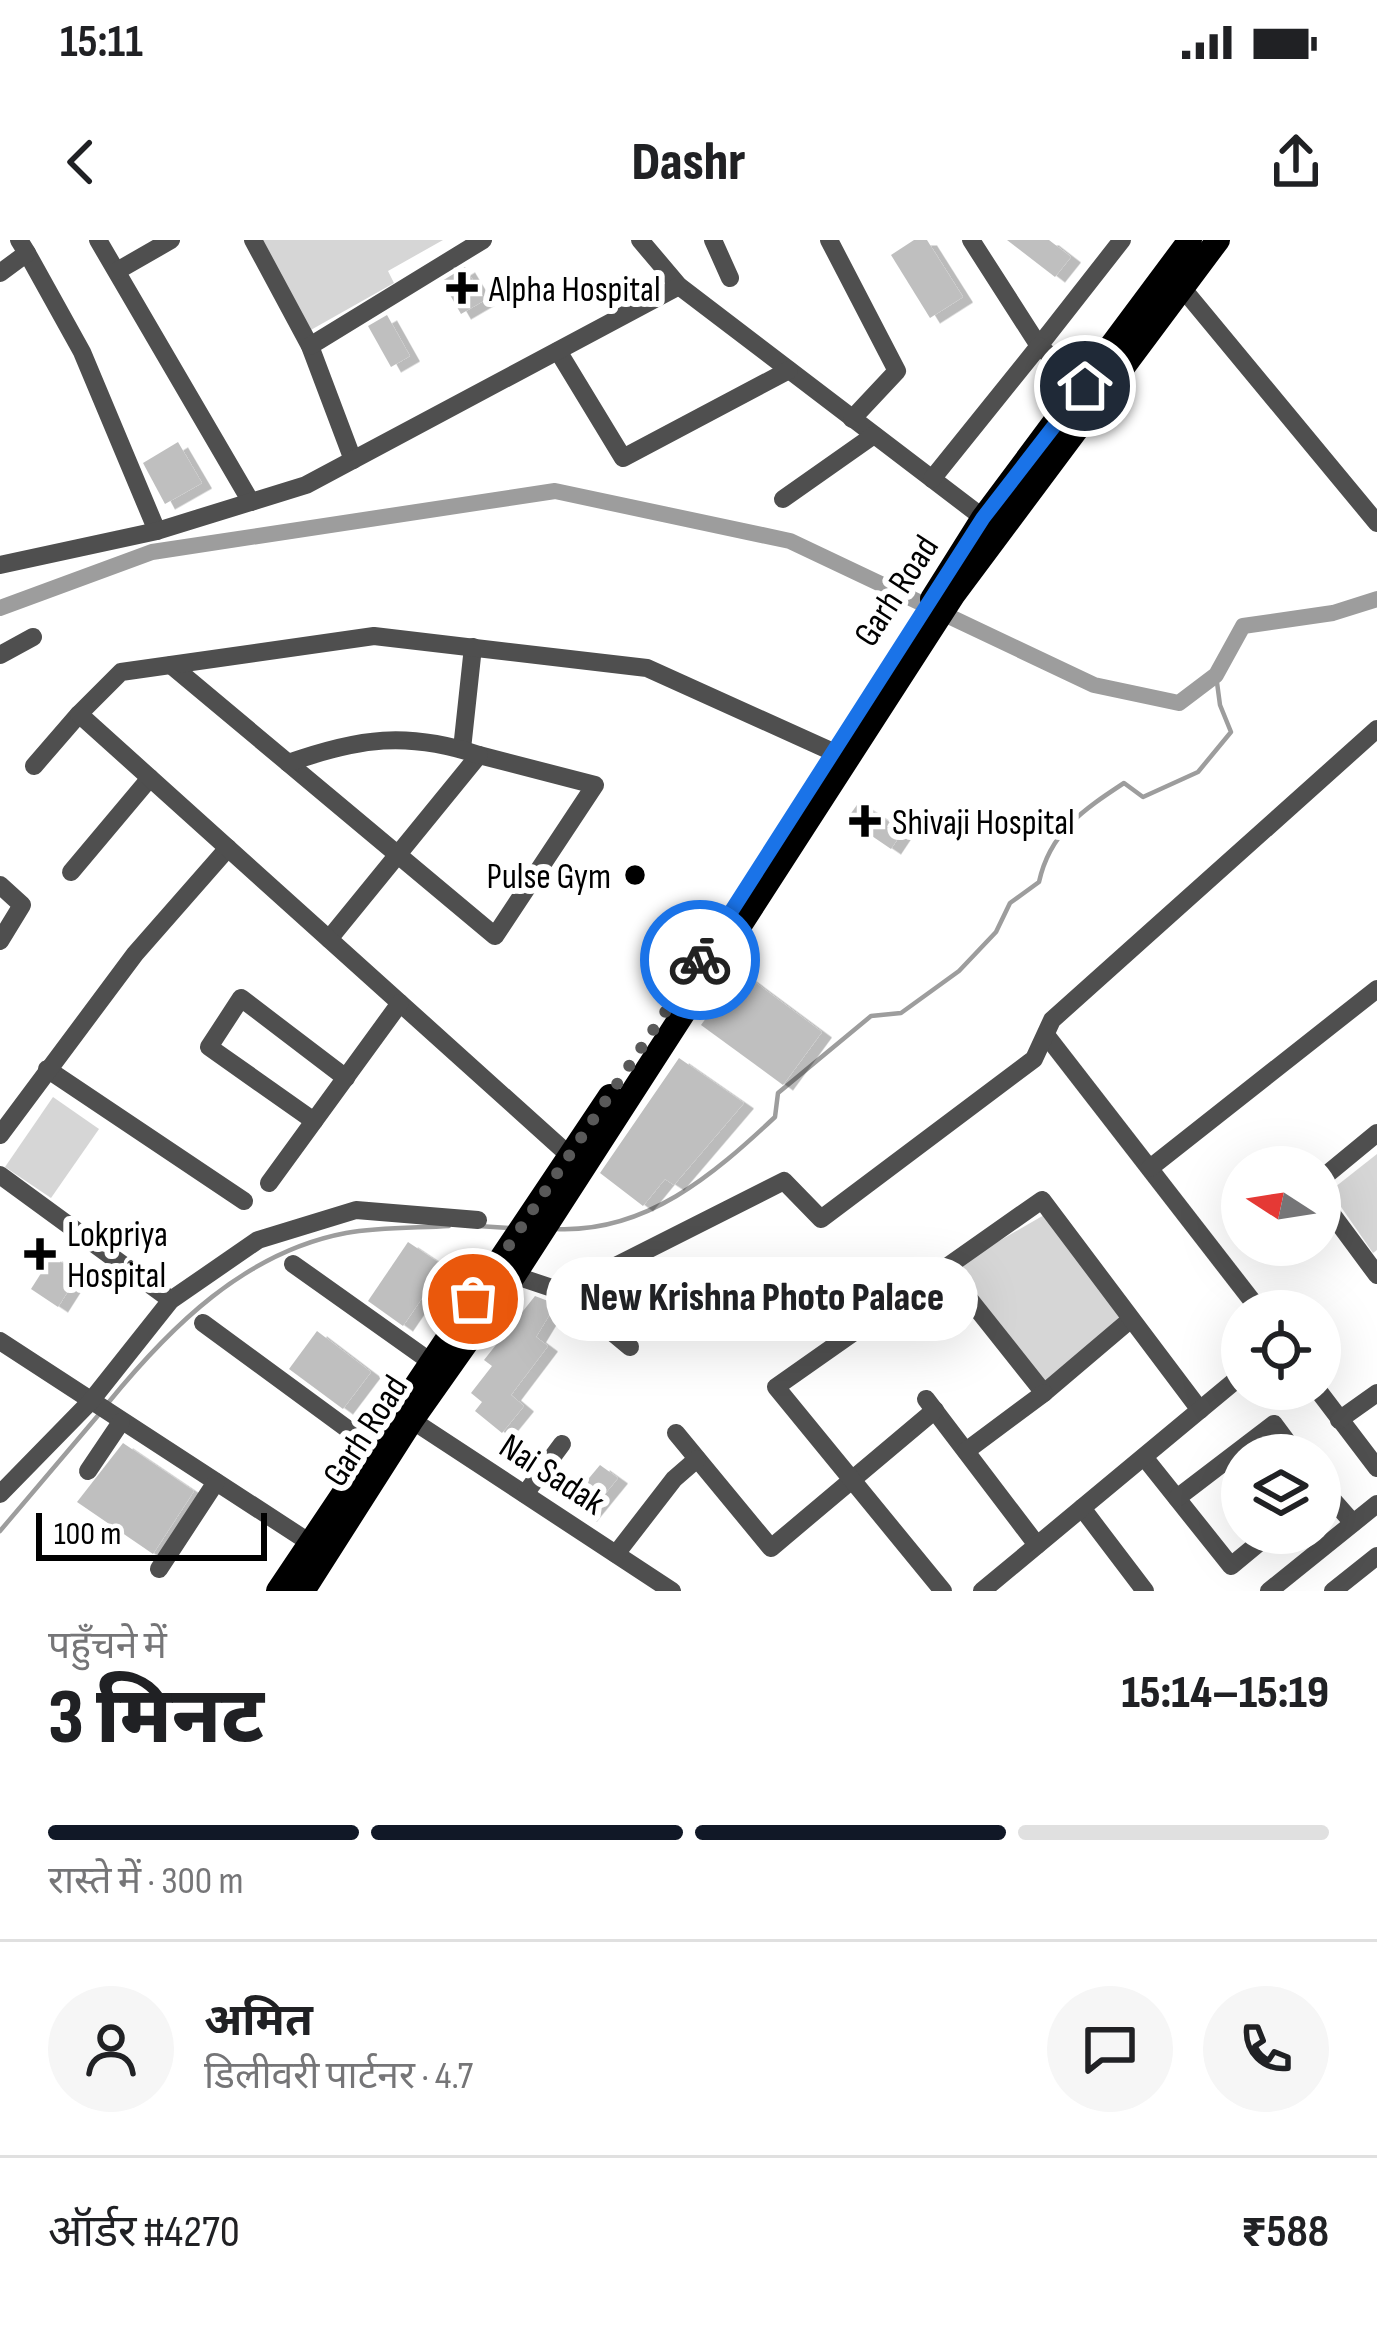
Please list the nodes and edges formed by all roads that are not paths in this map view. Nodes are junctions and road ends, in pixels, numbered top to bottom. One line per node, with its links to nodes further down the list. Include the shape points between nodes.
1 (98, 240): 13 (street)
2 (171, 240): 13 (street)
3 (253, 240): 18 (street)
4 (483, 240): 18 (street)
5 (640, 240): 17 (street)
6 (713, 240): 15 (street)
7 (829, 240): 23 (street, via 897,371)
8 (970, 240): 19 (street)
9 (1122, 240): 19 (street)
10 (1190, 240): 16 (main road, Garh Road)
11 (1218, 240): 16 (main road, Garh Road)
12 (23, 247): 14 (street); 31 (street, via 82,352)
13 (116, 271): 28 (street)
14 (0, 273)
15 (730, 278)
16 (1175, 279): 22 (main road, Garh Road); 29 (street); 30 (main road, Garh Road)
17 (680, 286): 20 (street); 21 (street)
18 (310, 346): 25 (street)
19 (1039, 346): 22 (street); 26 (street)
20 (558, 351): 21 (street, via 623,458); 25 (street)
21 (789, 370): 23 (street)
22 (1085, 386): 30 (main road, Garh Road)
23 (852, 419): 24 (street)
24 (874, 435): 26 (street); 27 (street)
25 (353, 460): 28 (street)
26 (932, 479): 30 (street)
27 (783, 499)
28 (250, 502): 31 (street)
29 (1377, 523)
30 (992, 524): 34 (main road, Garh Road)
31 (157, 531): 32 (street)
32 (0, 565)
33 (33, 637): 36 (street)
34 (913, 643): 41 (main road, Garh Road); 47 (main road, Garh Road)
35 (473, 647): 37 (street, via 374,636); 40 (street); 41 (street, via 647,668)
36 (0, 655)
37 (172, 665): 38 (street, via 121,673); 42 (street)
38 (79, 714): 43 (street); 44 (street)
39 (1377, 729): 54 (street, via 1134,944 1052,1020)
40 (471, 752): 42 (street, via 426,737 343,743); 46 (street); 46 (street, via 595,785 495,936)
41 (833, 752): 47 (main road, Garh Road)
42 (288, 763): 46 (street)
43 (34, 766)
44 (150, 778): 45 (street); 48 (street)
45 (227, 848): 50 (street); 55 (street)
46 (398, 854): 50 (street)
47 (775, 855): 60 (main road, Garh Road)
48 (71, 872)
49 (0, 885): 51 (street, via 22,905)
50 (328, 939): 53 (street)
51 (0, 941)
52 (1377, 989): 62 (street)
53 (400, 1003): 56 (street); 60 (street)
54 (1046, 1035): 62 (street); 73 (street, via 1034,1059 821,1219 784,1181)
55 (46, 1069): 59 (street); 65 (street)
56 (346, 1078): 57 (street); 57 (street, via 241,998 208,1047)
57 (314, 1121): 64 (street)
58 (1377, 1133): 61 (street)
59 (0, 1135)
60 (577, 1161): 69 (main road, Garh Road)
61 (1341, 1163)
62 (1150, 1168): 72 (street)
63 (0, 1175): 74 (street)
64 (269, 1184)
65 (244, 1201)
66 (478, 1220): 74 (street, via 356,1210 258,1240)
67 (1341, 1226): 71 (street)
68 (293, 1264): 79 (street)
69 (508, 1265): 73 (street); 79 (main road, Garh Road); 86 (main road, Garh Road)
70 (947, 1271): 75 (street, via 1042,1200); 80 (street); 97 (street, via 776,1387)
71 (1376, 1272)
72 (1244, 1290)
73 (564, 1292): 78 (street)
74 (172, 1300): 85 (street)
75 (1130, 1320): 80 (street); 83 (street)
76 (203, 1323): 90 (street)
77 (0, 1341): 85 (street)
78 (630, 1347)
79 (431, 1362): 86 (main road, Garh Road)
80 (1044, 1393): 91 (street)
81 (1221, 1393): 83 (street)
82 (1377, 1393): 87 (street)
83 (1200, 1410): 92 (street)
84 (1332, 1410): 87 (street)
85 (106, 1412): 96 (street); 98 (street); 99 (street)
86 (405, 1415): 90 (main road, Garh Road); 100 (street, Nai Sadak); 107 (main road, Garh Road)
87 (1339, 1420): 95 (street)
88 (676, 1433): 93 (street)
89 (562, 1444): 100 (street)
90 (373, 1447): 107 (main road, Garh Road)
91 (966, 1451): 97 (street, via 930,1405); 106 (street)
92 (1144, 1457): 101 (street); 103 (street)
93 (697, 1459): 97 (street, via 771,1548); 109 (street)
94 (1221, 1464): 101 (street)
95 (1377, 1468)
96 (88, 1471)
97 (852, 1480): 117 (street)
98 (216, 1482): 107 (street); 113 (street)
99 (0, 1494)
100 (524, 1494): 109 (street, Nai Sadak)
101 (1177, 1498): 108 (street)
102 (1377, 1504): 105 (street)
103 (1082, 1508): 106 (street); 119 (street)
104 (1341, 1510): 105 (street)
105 (1353, 1523): 120 (street)
106 (1037, 1545): 118 (street)
107 (318, 1548): 114 (main road, Garh Road); 115 (main road, Garh Road)
108 (1221, 1553)
109 (616, 1554): 116 (street, Nai Sadak)
110 (1221, 1554): 111 (street, via 1231,1566)
111 (1246, 1554)
112 (1377, 1556): 121 (street)
113 (158, 1569)
114 (278, 1591)
115 (303, 1591)
116 (672, 1591)
117 (943, 1591)
118 (982, 1591)
119 (1144, 1591)
120 (1269, 1591)
121 (1333, 1591)

